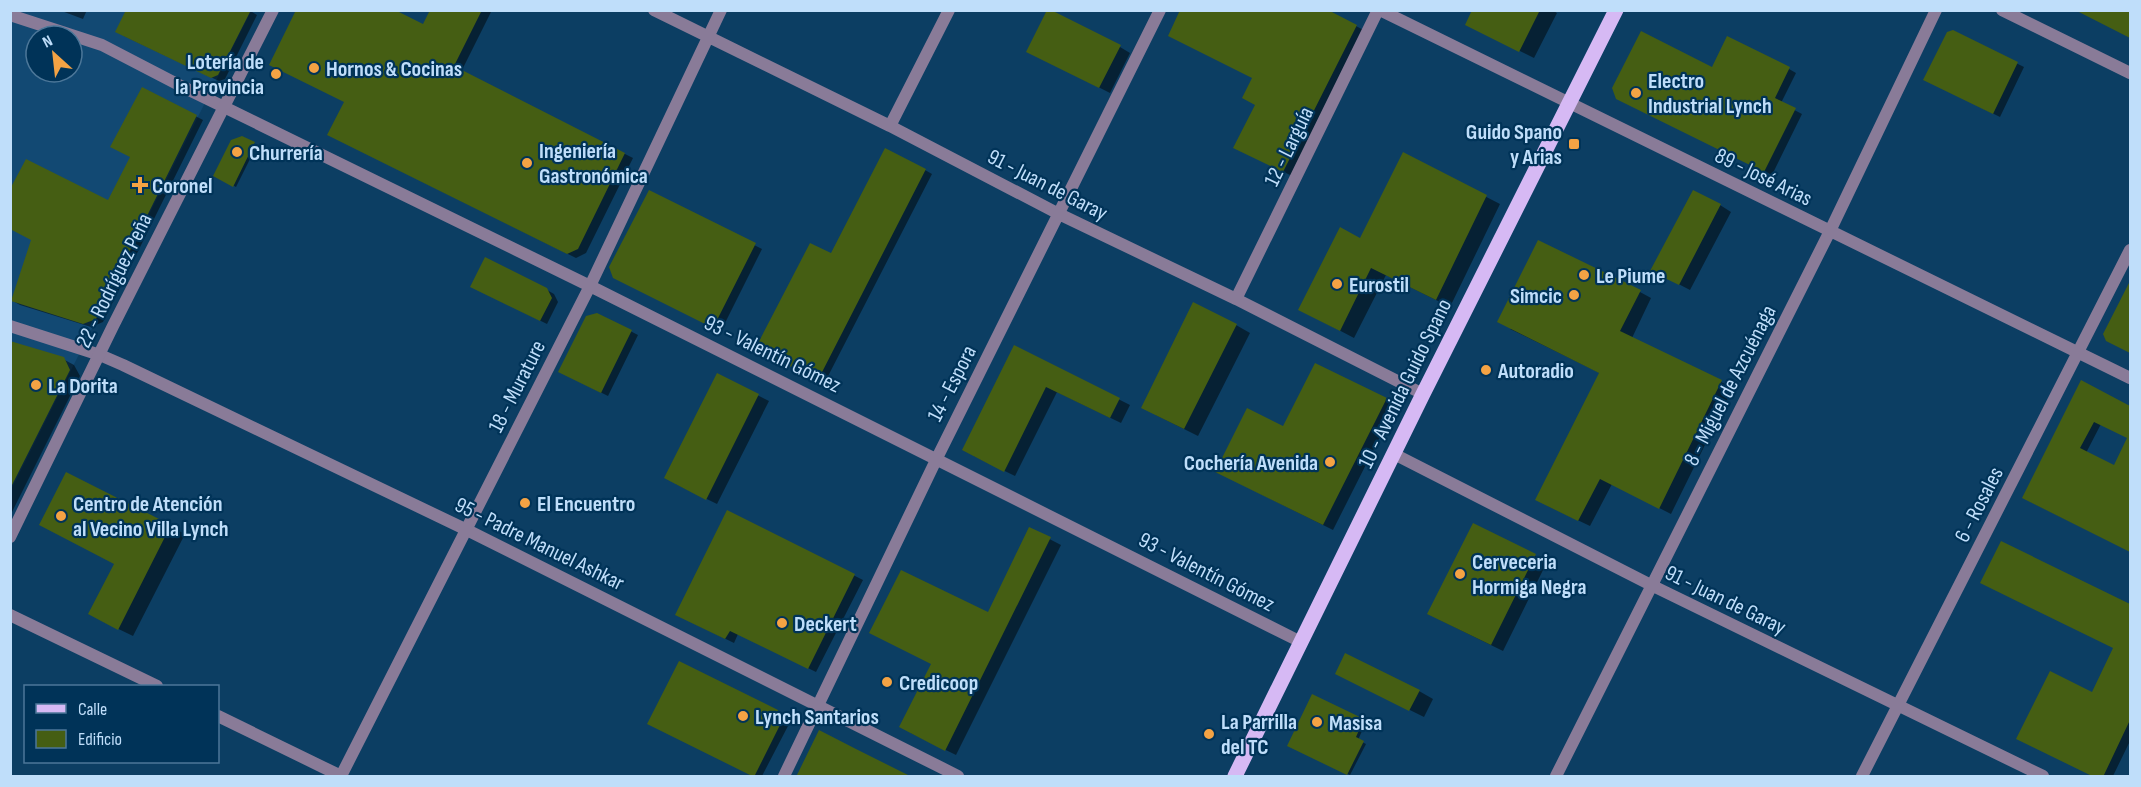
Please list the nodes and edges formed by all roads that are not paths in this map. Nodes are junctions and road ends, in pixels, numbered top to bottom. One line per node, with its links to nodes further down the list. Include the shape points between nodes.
1 (273, 10): 14 (street, 22 - Rodríguez Peña)
2 (654, 10): 11 (street, 91 - Juan de Garay)
3 (721, 10): 11 (street, 18 - Murature)
4 (949, 10): 15 (street)
5 (1160, 10): 16 (street, 14 - Espora)
6 (1379, 10): 13 (street, 89 - José Arias); 20 (street, 12 - Larguía)
7 (1616, 10): 13 (main road, 10 - Avenida Guido Spano)
8 (1936, 10): 17 (street, 8 - Miguel de Azcuénaga)
9 (2002, 10): 12 (street)
10 (10, 15): 14 (street, 93 - Valentín Gómez, via 102,45)
11 (708, 37): 15 (street, 91 - Juan de Garay); 19 (street, 18 - Murature)
12 (2130, 74)
13 (1569, 103): 17 (street, 89 - José Arias); 25 (main road, 10 - Avenida Guido Spano)
14 (224, 106): 19 (street, 93 - Valentín Gómez); 23 (street, 22 - Rodríguez Peña)
15 (890, 126): 16 (street, 91 - Juan de Garay)
16 (1059, 214): 20 (street, 91 - Juan de Garay); 27 (street, 14 - Espora)
17 (1830, 231): 22 (street, 89 - José Arias); 30 (street, 8 - Miguel de Azcuénaga)
18 (2130, 250): 22 (street, 6 - Rosales)
19 (590, 286): 27 (street, 93 - Valentín Gómez); 28 (street, 18 - Murature)
20 (1236, 299): 25 (street, 91 - Juan de Garay)
21 (10, 326): 23 (street, 95 - Padre Manuel Ashkar)
22 (2078, 353): 24 (street, 89 - José Arias); 35 (street, 6 - Rosales)
23 (100, 355): 28 (street, 95 - Padre Manuel Ashkar); 29 (street, 22 - Rodríguez Peña)
24 (2130, 378)
25 (1423, 394): 26 (main road, 10 - Avenida Guido Spano)
26 (1394, 454): 30 (street, 91 - Juan de Garay); 32 (main road, 10 - Avenida Guido Spano)
27 (937, 458): 32 (street, 93 - Valentín Gómez); 34 (street, 14 - Espora)
28 (467, 530): 34 (street, 95 - Padre Manuel Ashkar); 37 (street, 18 - Murature)
29 (10, 537)
30 (1651, 585): 35 (street, 91 - Juan de Garay); 41 (street, 8 - Miguel de Azcuénaga)
31 (10, 615): 33 (street)
32 (1301, 642): 40 (main road, 10 - Avenida Guido Spano)
33 (153, 685)
34 (820, 706): 38 (street, 14 - Espora); 39 (street, 95 - Padre Manuel Ashkar)
35 (1899, 706): 42 (street, 6 - Rosales); 43 (street, 91 - Juan de Garay)
36 (219, 716): 37 (street)
37 (341, 776)
38 (784, 777)
39 (958, 777)
40 (1235, 777)
41 (1556, 777)
42 (1862, 777)
43 (2043, 777)

